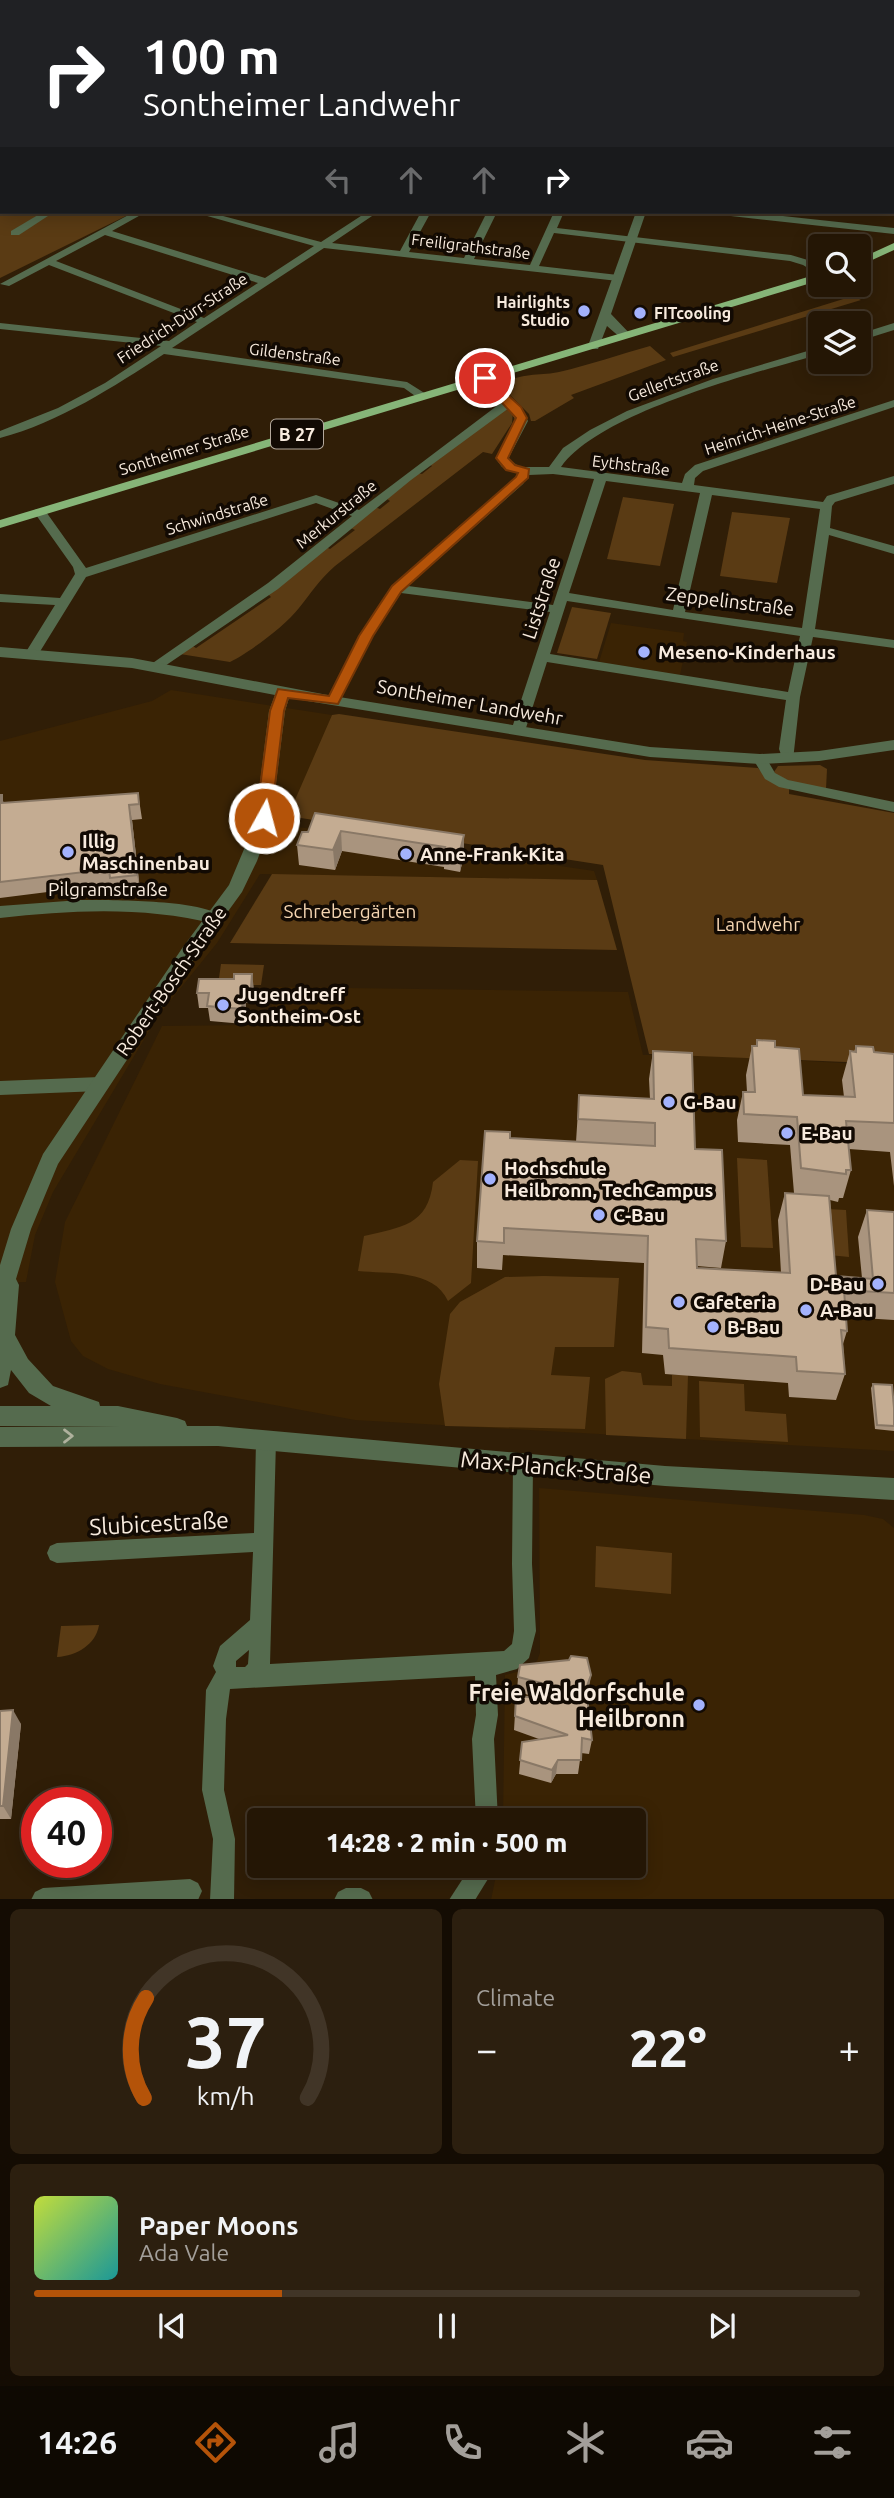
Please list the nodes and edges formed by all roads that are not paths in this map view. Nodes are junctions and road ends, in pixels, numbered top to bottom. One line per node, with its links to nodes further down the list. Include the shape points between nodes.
1 (46, 214): 13 (street)
2 (137, 214): 11 (street)
3 (205, 214): 15 (street, Freiligrathstraße)
4 (370, 214): 15 (street, Friedrich-Dürr-Straße)
5 (425, 214): 17 (street)
6 (491, 214): 19 (street)
7 (558, 214): 10 (street)
8 (641, 214): 14 (street)
9 (739, 214): 12 (street)
10 (551, 230): 14 (street); 22 (street)
11 (105, 232): 20 (street); 25 (street)
12 (894, 232)
13 (15, 233)
14 (631, 239): 21 (street, via 791,258); 23 (street)
15 (321, 245): 17 (street, Freiligrathstraße); 25 (street, Friedrich-Dürr-Straße)
16 (894, 247): 18 (main road)
17 (403, 254): 19 (street, Freiligrathstraße)
18 (871, 257)
19 (468, 261): 22 (street, Freiligrathstraße)
20 (50, 262): 26 (street); 28 (street)
21 (808, 264)
22 (533, 269): 23 (street, Freiligrathstraße)
23 (618, 278): 27 (street)
24 (808, 278): 32 (main road, Sontheimer Straße / B 27)
25 (266, 282): 28 (street, Friedrich-Dürr-Straße)
26 (5, 284)
27 (605, 313): 32 (street); 33 (street)
28 (206, 322): 34 (street, Friedrich-Dürr-Straße)
29 (894, 326): 31 (street)
30 (1, 328): 34 (street, Gildenstraße)
31 (871, 334)
32 (626, 335): 33 (main road, Sontheimer Straße / B 27)
33 (594, 346): 36 (main road, Sontheimer Straße / B 27)
34 (165, 347): 37 (street, Gildenstraße, via 412,386); 40 (street, Friedrich-Dürr-Straße, via 92,395)
35 (808, 354): 41 (street, Gellertstraße, via 645,407 592,433)
36 (485, 378): 37 (main road, Sontheimer Straße / B 27); 38 (street)
37 (422, 396): 48 (main road, Sontheimer Straße / B 27)
38 (509, 402): 42 (street, via 522,421 502,458 510,468); 49 (street, Merkurstraße)
39 (894, 403): 45 (street, Heinrich-Heine-Straße, via 706,465 692,473)
40 (0, 435)
41 (553, 470): 42 (street, Eythstraße); 43 (street, Eythstraße)
42 (524, 471): 54 (street, via 519,481)
43 (601, 477): 45 (street, Eythstraße); 55 (street, Liststraße)
44 (894, 480): 47 (street, via 831,499)
45 (687, 488): 46 (street, Eythstraße)
46 (707, 490): 47 (street, Eythstraße); 59 (street)
47 (826, 506): 51 (street)
48 (40, 512): 50 (main road, Sontheimer Straße / B 27); 53 (street)
49 (361, 515): 53 (street, Schwindstraße, via 316,499); 65 (street, Merkurstraße, via 273,586)
50 (0, 524)
51 (824, 530): 52 (street); 60 (street)
52 (894, 550)
53 (81, 574): 57 (street)
54 (397, 589): 58 (street); 68 (street, via 366,636)
55 (562, 596): 58 (street, Liststraße); 59 (street, Zeppelinstraße)
56 (0, 598): 57 (street)
57 (65, 602): 63 (street)
58 (556, 609): 64 (street, Liststraße)
59 (678, 615): 60 (street, Zeppelinstraße)
60 (807, 631): 61 (street, Zeppelinstraße); 67 (street)
61 (894, 643)
62 (0, 652): 63 (street, Sontheimer Landwehr)
63 (31, 655): 65 (street, Sontheimer Landwehr)
64 (542, 657): 67 (street); 69 (street, Liststraße)
65 (154, 667): 66 (street, Sontheimer Landwehr)
66 (283, 692): 68 (street, Sontheimer Landwehr); 75 (street, Robert-Bosch-Straße, via 263,823 236,888)
67 (793, 697): 71 (street)
68 (333, 701): 69 (street, Sontheimer Landwehr)
69 (518, 731): 72 (street, Sontheimer Landwehr, via 650,752)
70 (894, 745): 71 (street, Sontheimer Landwehr)
71 (788, 757): 72 (street, Sontheimer Landwehr)
72 (760, 759): 73 (street, via 770,776 784,785)
73 (894, 807)
74 (0, 912): 75 (street, Pilgramstraße, via 181,909)
75 (215, 918): 76 (street, Robert-Bosch-Straße)
76 (100, 1084): 77 (street); 78 (street, Robert-Bosch-Straße, via 50,1160)
77 (0, 1088)
78 (13, 1254): 79 (street, Robert-Bosch-Straße); 80 (street, Robert-Bosch-Straße)
79 (0, 1298)
80 (4, 1336): 81 (street, Robert-Bosch-Straße); 83 (street, via 23,1372 52,1398)
81 (0, 1378)
82 (0, 1416): 83 (street, Max-Planck-Straße); 84 (street, Max-Planck-Straße)
83 (118, 1416): 85 (street, Max-Planck-Straße)
84 (0, 1435): 85 (street, Max-Planck-Straße, one-way to 85)
85 (218, 1436): 86 (street, Max-Planck-Straße)
86 (266, 1441): 87 (street, Max-Planck-Straße); 89 (street)
87 (523, 1464): 88 (street, Max-Planck-Straße); 92 (street, via 523,1642 509,1661)
88 (894, 1489)
89 (263, 1542): 90 (street, Slubicestraße); 91 (street)
90 (57, 1553)
91 (261, 1625): 93 (street, via 228,1654); 94 (street)
92 (485, 1664): 94 (street); 95 (street)
93 (227, 1674): 94 (street, via 240,1679); 100 (street, via 217,1690 214,1743 214,1803 224,1839)
94 (255, 1675)
95 (486, 1808)
96 (476, 1878): 103 (street)
97 (190, 1891): 99 (street)
98 (43, 1899): 99 (street)
99 (60, 1899)
100 (222, 1899)
101 (346, 1899): 102 (street)
102 (361, 1899)
103 (461, 1899)

